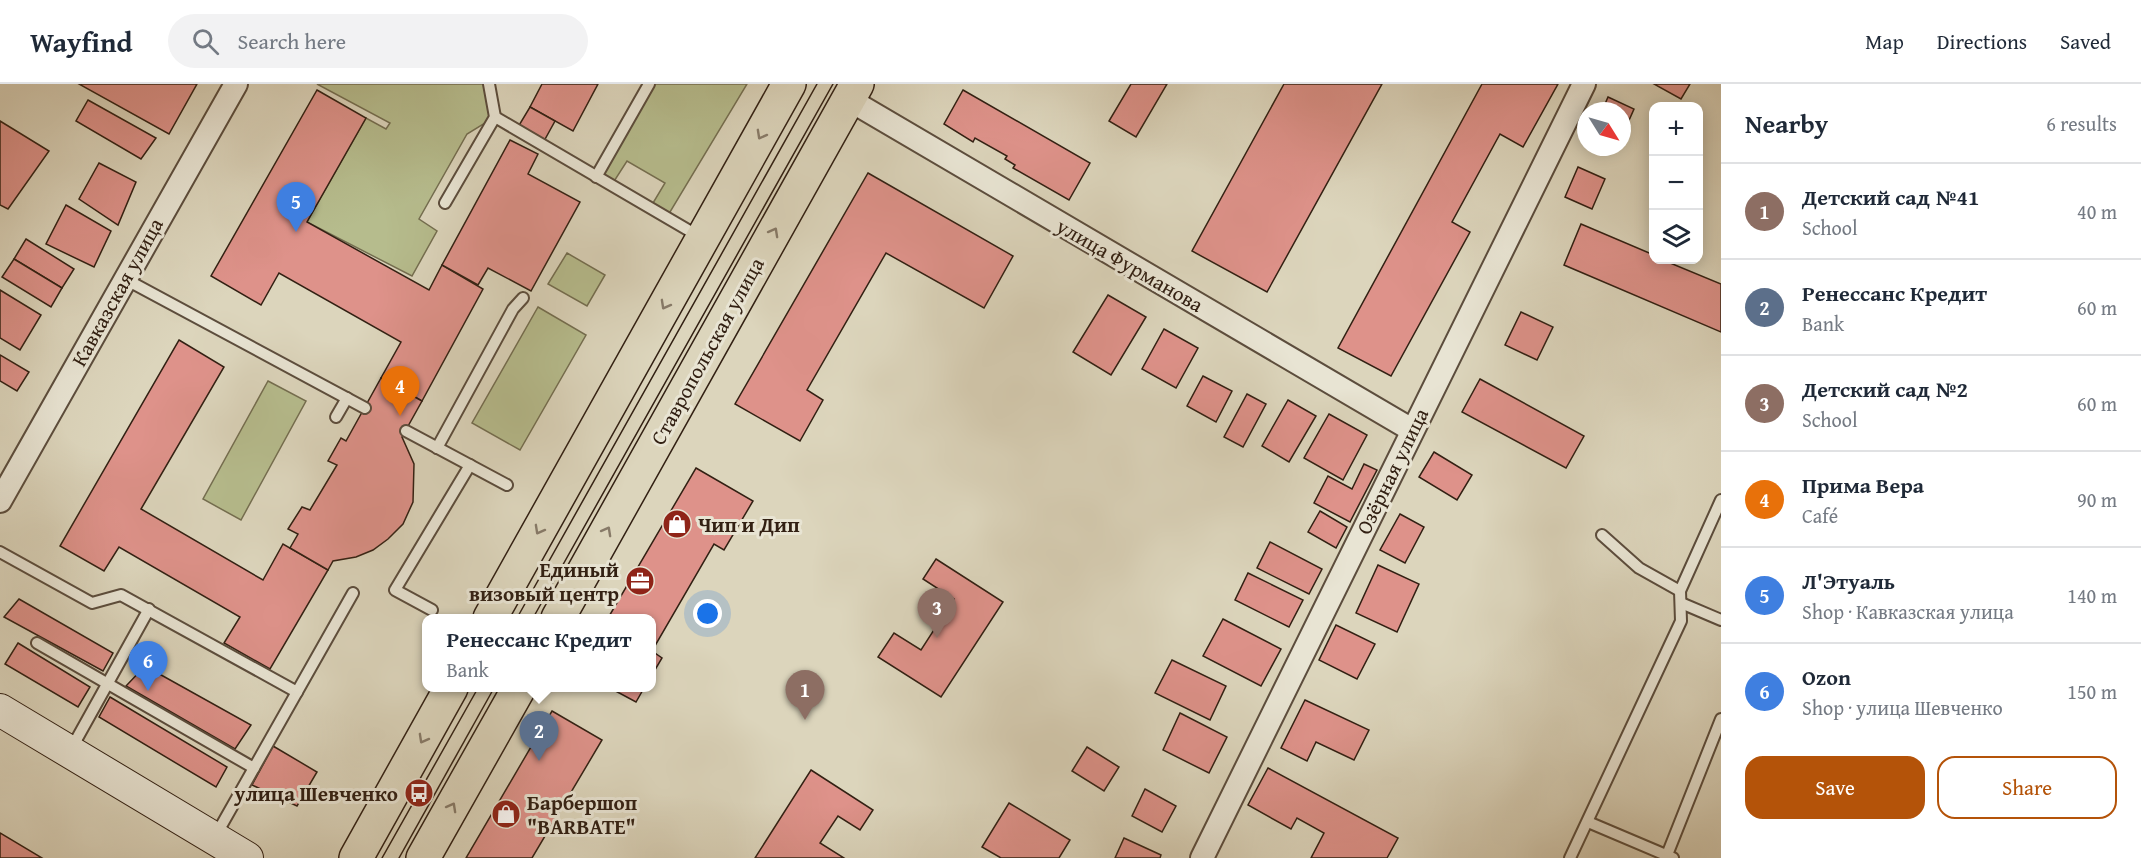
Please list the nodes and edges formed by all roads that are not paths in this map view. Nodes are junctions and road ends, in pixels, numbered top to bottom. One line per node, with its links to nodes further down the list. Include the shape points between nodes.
1 (236, 84): 11 (street, Кавказская улица)
2 (489, 84): 7 (lane)
3 (649, 84): 8 (lane)
4 (789, 84): 10 (main road, one-way to 10)
5 (1584, 84): 16 (street, Озёрная улица)
6 (853, 92): 16 (street, улица Фурманова); 31 (main road, Ставропольская улица, one-way to 6)
7 (495, 117): 8 (lane); 9 (lane)
8 (596, 177): 10 (lane)
9 (445, 203)
10 (703, 239): 30 (main road, one-way to 30)
11 (125, 279): 13 (lane); 22 (street, Кавказская улица)
12 (524, 298): 18 (lane, via 513,309)
13 (347, 398): 14 (lane); 15 (lane)
14 (365, 408)
15 (336, 417)
16 (1412, 430): 48 (street, Озёрная улица)
17 (406, 431): 18 (lane)
18 (437, 448): 19 (lane)
19 (470, 465): 20 (lane); 29 (lane, via 394,590)
20 (507, 485)
21 (1721, 500): 25 (lane)
22 (0, 501)
23 (1602, 535): 25 (lane, via 1639,568)
24 (0, 552): 28 (lane, via 92,603 121,595)
25 (1680, 591): 27 (lane)
26 (353, 593): 35 (lane)
27 (1681, 603): 32 (lane); 42 (lane, via 1682,621)
28 (148, 609): 34 (lane); 35 (lane)
29 (432, 610)
30 (492, 614)
31 (560, 614)
32 (1721, 620)
33 (37, 643): 34 (lane)
34 (107, 684): 40 (lane); 41 (lane)
35 (297, 692): 41 (lane)
36 (448, 692): 46 (main road, one-way to 46)
37 (516, 692): 47 (main road, one-way to 37)
38 (0, 710): 40 (street)
39 (1721, 719): 44 (lane)
40 (70, 752): 43 (street)
41 (254, 768): 43 (lane)
42 (1588, 822): 44 (lane); 49 (lane)
43 (214, 838): 45 (street)
44 (1670, 856)
45 (247, 858)
46 (356, 858)
47 (423, 858)
48 (1202, 858)
49 (1570, 858)

